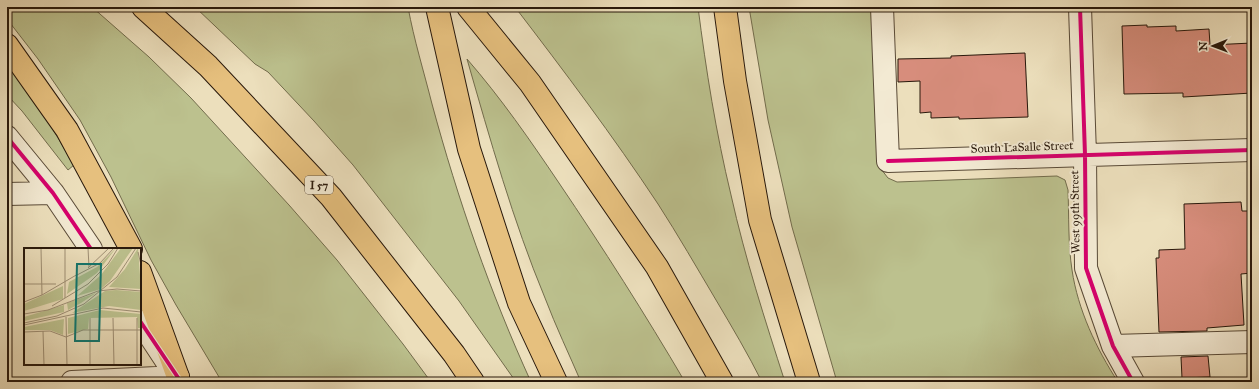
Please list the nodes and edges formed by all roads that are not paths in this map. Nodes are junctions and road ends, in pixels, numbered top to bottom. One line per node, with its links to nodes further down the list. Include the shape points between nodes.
1 (143, 7): 21 (highway, I 57, via 208,66 331,197)
2 (436, 7): 22 (highway, via 469,149 519,303)
3 (468, 7): 23 (highway, via 530,84 657,267)
4 (725, 7): 24 (highway, via 735,81 760,220)
5 (882, 7): 10 (street, South LaSalle Street, via 888,161)
6 (1080, 7): 10 (street, West 99th Street)
7 (7, 45): 14 (highway, via 67,130)
8 (7, 137): 11 (street)
9 (1252, 150): 10 (street, South LaSalle Street)
10 (1085, 155): 18 (street, West 99th Street, via 1086,268)
11 (53, 193): 12 (street); 13 (street)
12 (7, 194)
13 (90, 248)
14 (130, 248)
15 (141, 275): 19 (highway)
16 (141, 323): 19 (street)
17 (1252, 342): 18 (street)
18 (1113, 346): 25 (street, West 99th Street)
19 (179, 380): 20 (street)
20 (72, 382)
21 (473, 382)
22 (556, 382)
23 (722, 382)
24 (809, 382)
25 (1133, 382)

